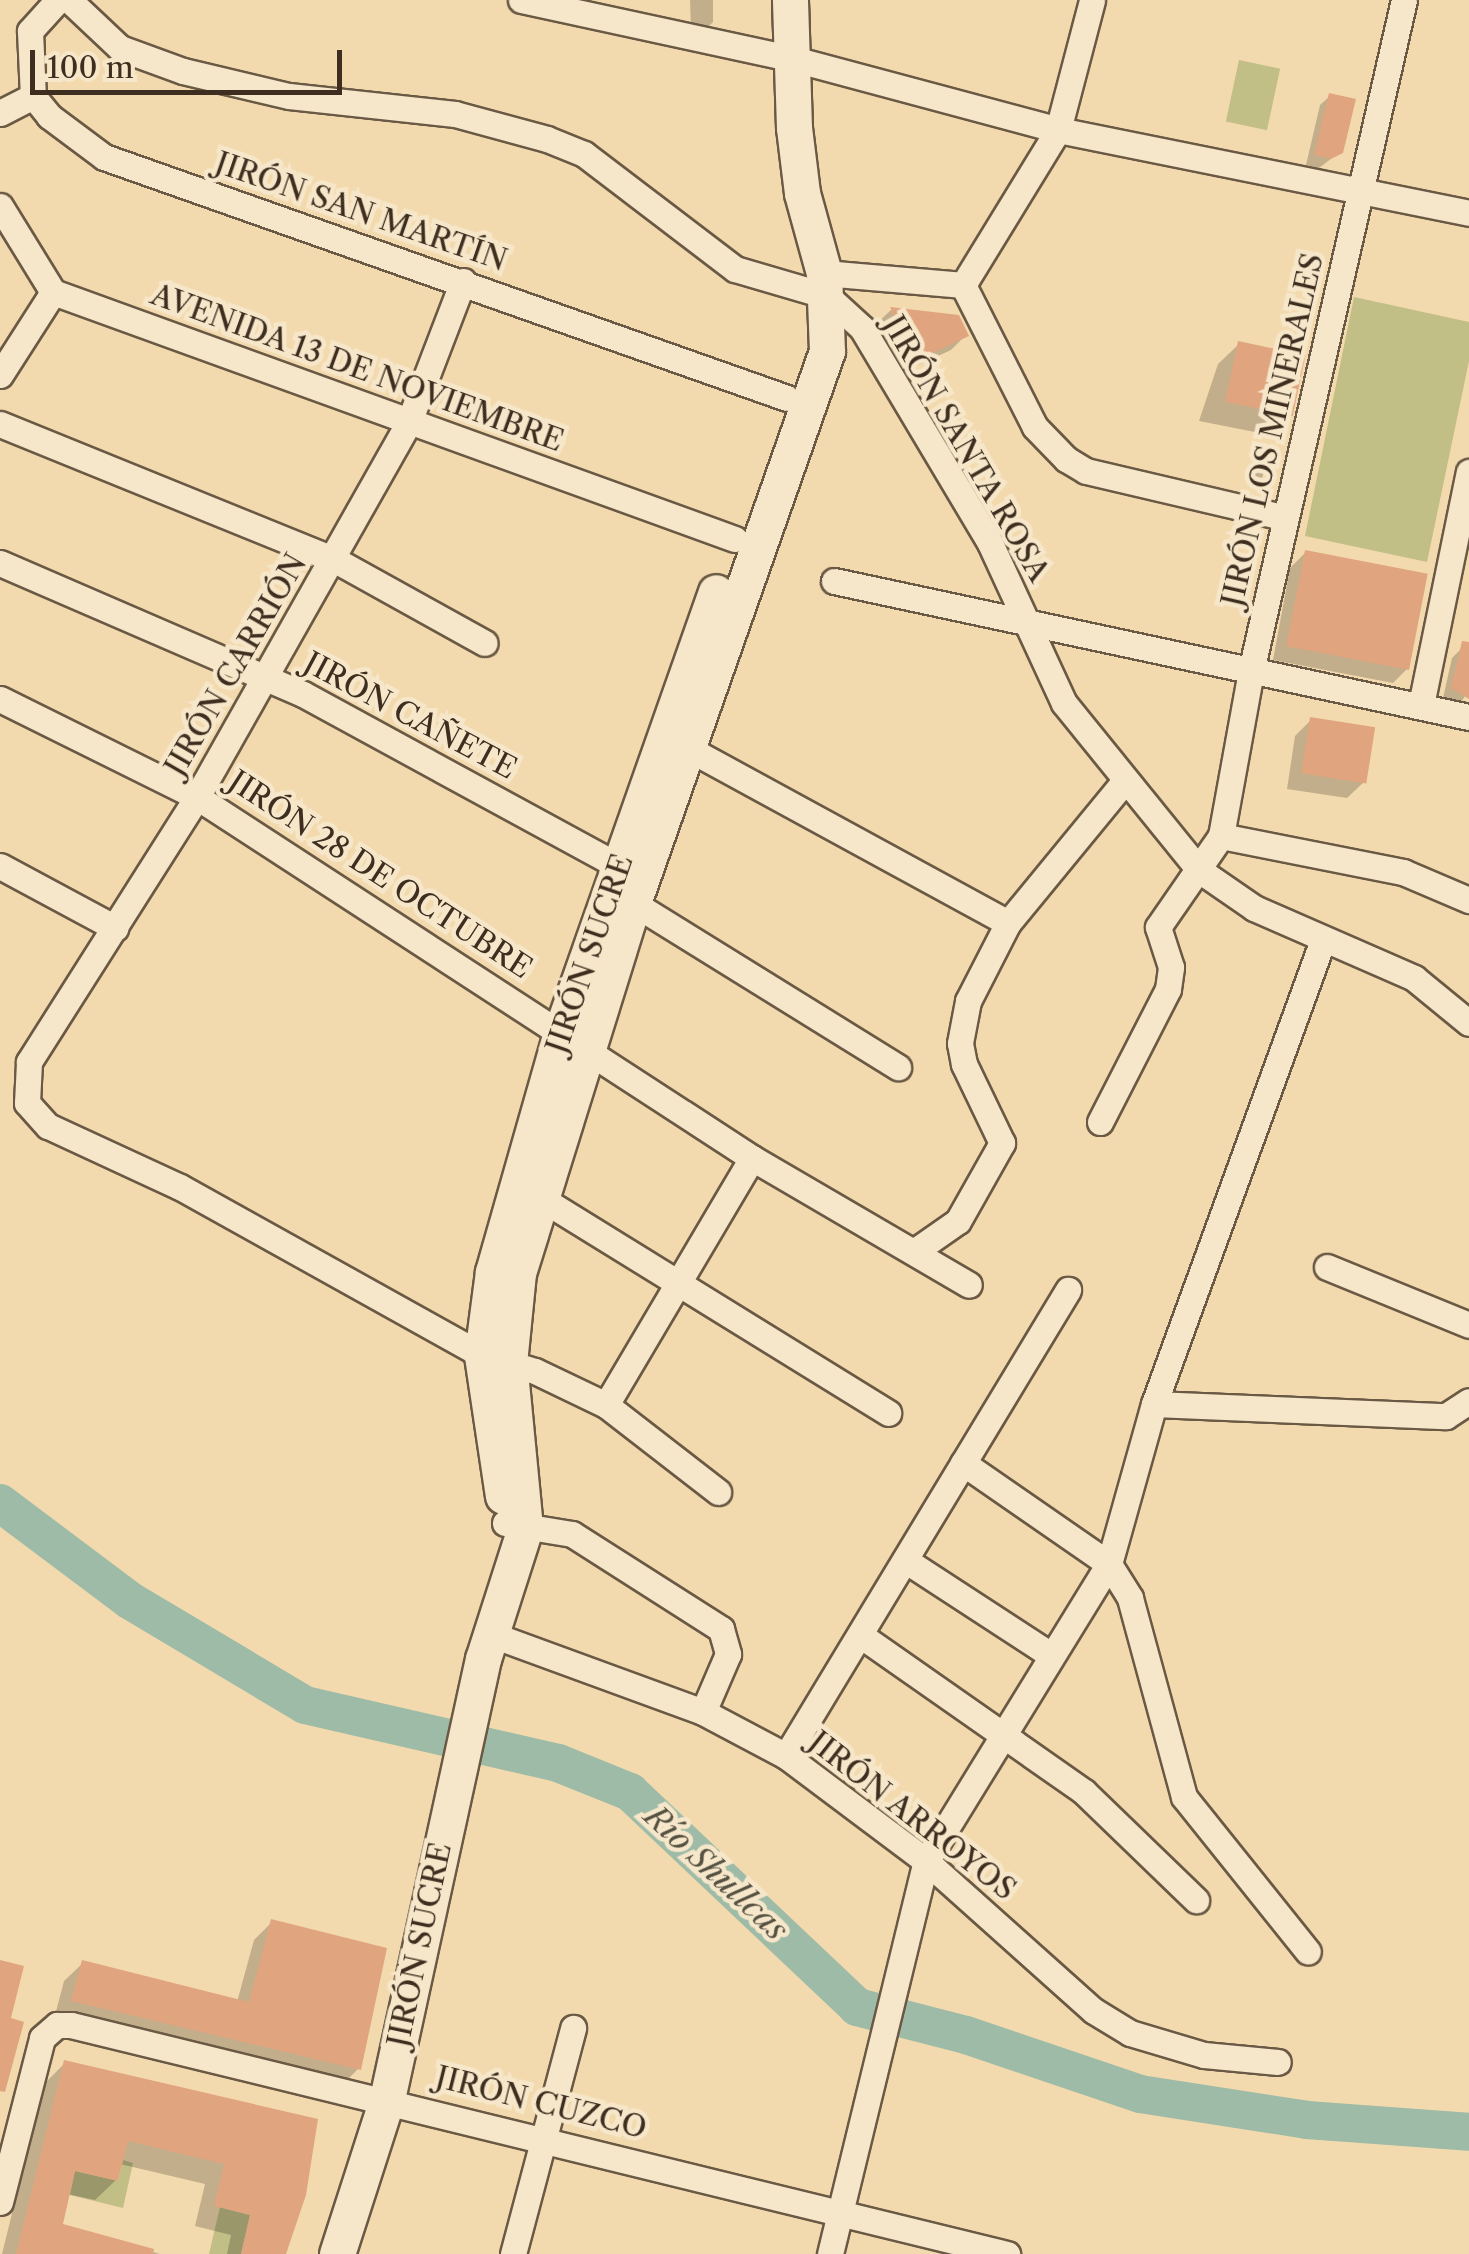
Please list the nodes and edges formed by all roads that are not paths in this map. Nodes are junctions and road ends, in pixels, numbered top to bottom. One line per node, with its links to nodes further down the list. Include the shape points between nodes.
1 (58, 0): 8 (street, via 30,31)
2 (69, 0): 15 (street, JIRÓN SANTA ROSA, via 120,48 184,71 289,96 455,114 547,139 584,154 735,269)
3 (790, 0): 7 (street, JIRÓN SUCRE)
4 (1092, 0): 10 (street)
5 (1404, 0): 11 (street, JIRÓN LOS MINERALES)
6 (532, 1): 7 (street)
7 (790, 58): 10 (street); 15 (street, JIRÓN SUCRE, via 802,193)
8 (34, 96): 9 (street); 14 (street, JIRÓN SAN MARTÍN, via 48,116 104,157)
9 (0, 113)
10 (1058, 130): 11 (street); 16 (street)
11 (1361, 188): 13 (street); 23 (street, JIRÓN LOS MINERALES)
12 (0, 206): 17 (street)
13 (1469, 213)
14 (463, 281): 19 (street, JIRÓN SAN MARTÍN); 20 (street, JIRÓN CARRIÓN)
15 (825, 285): 16 (street); 19 (street, JIRÓN SUCRE); 29 (street, JIRÓN SANTA ROSA, via 862,328 990,544); 36 (street, JIRÓN SUCRE, via 827,351)
16 (963, 285): 23 (street, via 1035,427 1066,459 1086,471)
17 (52, 292): 18 (street); 20 (street, AVENIDA 13 DE NOVIEMBRE)
18 (0, 375)
19 (787, 398): 24 (street, JIRÓN SUCRE)
20 (409, 422): 24 (street, AVENIDA 13 DE NOVIEMBRE); 25 (street, JIRÓN CARRIÓN)
21 (0, 424): 25 (street)
22 (1469, 472): 27 (street)
23 (1286, 518): 31 (street, JIRÓN LOS MINERALES)
24 (735, 538): 41 (street, JIRÓN SUCRE)
25 (334, 560): 30 (street); 32 (street, JIRÓN CARRIÓN)
26 (0, 564): 32 (street, JIRÓN CAÑETE)
27 (1459, 573): 34 (street)
28 (834, 581): 29 (street)
29 (1030, 628): 31 (street); 37 (street, JIRÓN SANTA ROSA, via 1064,703)
30 (484, 643)
31 (1251, 671): 34 (street); 39 (street, JIRÓN LOS MINERALES)
32 (262, 675): 38 (street, JIRÓN CARRIÓN); 41 (street, JIRÓN CAÑETE)
33 (0, 699): 38 (street, JIRÓN 28 DE OCTUBRE)
34 (1421, 706): 35 (street)
35 (1469, 718)
36 (688, 749): 44 (street, JIRÓN SUCRE); 45 (street)
37 (1124, 782): 42 (street, JIRÓN SANTA ROSA); 45 (street)
38 (197, 796): 46 (street, JIRÓN CARRIÓN); 49 (street, JIRÓN 28 DE OCTUBRE)
39 (1221, 836): 42 (street, JIRÓN LOS MINERALES); 43 (street, via 1403,872)
40 (0, 866): 46 (street)
41 (620, 866): 49 (street, JIRÓN SUCRE)
42 (1198, 870): 47 (street, JIRÓN SANTA ROSA, via 1254,908); 53 (street, JIRÓN LOS MINERALES, via 1158,927 1171,967 1168,989)
43 (1469, 900)
44 (633, 903): 49 (street, JIRÓN SUCRE); 50 (street)
45 (1008, 924): 56 (street, via 968,1002 960,1043 970,1089 1002,1143 958,1222)
46 (115, 928): 52 (street, JIRÓN CARRIÓN, via 29,1062)
47 (1322, 940): 48 (street, JIRÓN SANTA ROSA, via 1414,978); 64 (street)
48 (1469, 1023)
49 (574, 1037): 54 (street, JIRÓN 28 DE OCTUBRE); 55 (street, JIRÓN SUCRE); 62 (street, JIRÓN SUCRE, via 493,1272)
50 (898, 1067)
51 (0, 1089): 52 (street)
52 (28, 1103): 62 (street, via 48,1126 180,1187)
53 (1100, 1122)
54 (752, 1158): 56 (street, JIRÓN 28 DE OCTUBRE); 58 (street)
55 (542, 1199): 58 (street); 62 (street, JIRÓN SUCRE)
56 (915, 1251): 59 (street, JIRÓN 28 DE OCTUBRE)
57 (1327, 1267): 61 (street)
58 (675, 1285): 65 (street); 66 (street)
59 (969, 1285)
60 (1068, 1290): 67 (street)
61 (1469, 1326)
62 (495, 1359): 65 (street); 69 (street, JIRÓN SUCRE)
63 (1469, 1401): 64 (street, via 1446,1416)
64 (1154, 1404): 71 (street)
65 (606, 1405): 68 (street)
66 (888, 1413)
67 (964, 1464): 70 (street); 71 (street)
68 (718, 1492)
69 (515, 1525): 73 (street, JIRÓN SUCRE); 75 (street, via 572,1534 721,1629 728,1654)
70 (905, 1560): 72 (street); 74 (street)
71 (1109, 1564): 74 (street); 80 (street, via 1130,1598 1184,1797)
72 (863, 1637): 76 (street); 77 (street)
73 (487, 1646): 75 (street, JIRÓN ARROYOS); 83 (street, JIRÓN SUCRE)
74 (1051, 1655): 76 (street)
75 (703, 1712): 77 (street, JIRÓN ARROYOS)
76 (1004, 1732): 78 (street); 79 (street, via 1084,1792)
77 (786, 1756): 78 (street, JIRÓN ARROYOS)
78 (926, 1861): 82 (street, JIRÓN ARROYOS, via 1112,2023 1204,2055); 86 (street)
79 (1196, 1900)
80 (1308, 1952)
81 (574, 2028): 84 (street)
82 (1278, 2062)
83 (387, 2099): 84 (street, JIRÓN CUZCO); 85 (street, JIRÓN CUZCO, via 58,2025 42,2038); 87 (street, JIRÓN SUCRE)
84 (544, 2137): 86 (street, JIRÓN CUZCO); 88 (street)
85 (0, 2202)
86 (840, 2211): 89 (street); 90 (street, JIRÓN CUZCO)
87 (338, 2254)
88 (513, 2254)
89 (830, 2254)
90 (1008, 2254)

